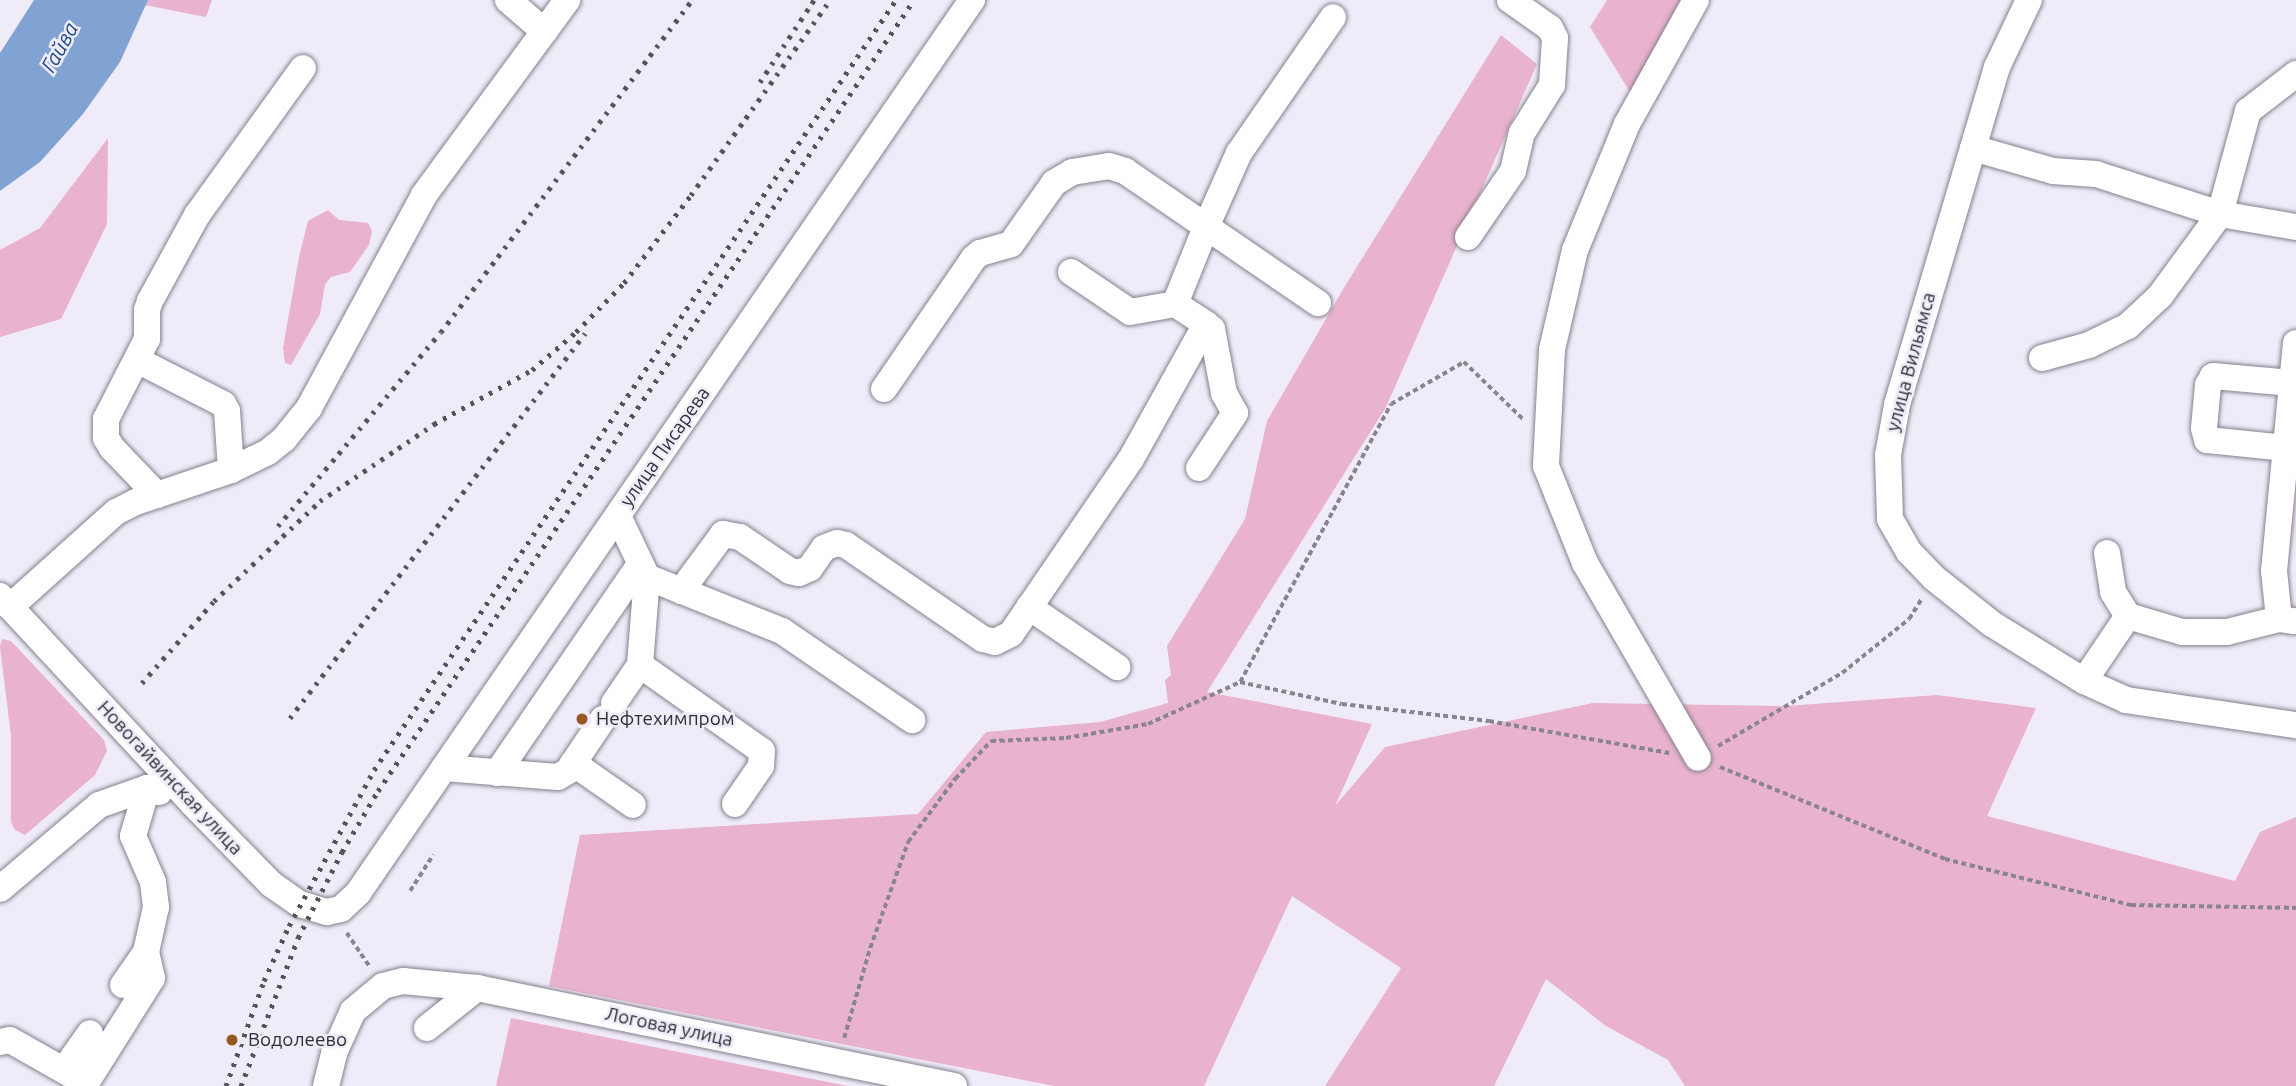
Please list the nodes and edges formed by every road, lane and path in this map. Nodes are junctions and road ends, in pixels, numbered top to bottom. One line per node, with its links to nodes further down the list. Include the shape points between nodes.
1 (508, 0): 8 (street)
2 (567, 0): 8 (street)
3 (972, 0): 30 (street, улица Писарева)
4 (1510, 0): 15 (street, via 1550,28 1555,38 1552,85 1522,133 1513,171)
5 (1696, 0): 25 (street, via 1627,124 1575,250 1552,350)
6 (2029, 0): 11 (street, улица Вильямса, via 1997,67)
7 (1333, 17): 13 (street, via 1239,153)
8 (544, 31): 28 (street, via 424,195 309,408 276,446)
9 (303, 68): 22 (street, via 197,215 146,310 147,339)
10 (2296, 74): 12 (street, via 2248,111)
11 (1972, 148): 12 (street, via 2053,171 2096,174); 33 (street, улица Вильямса, via 1897,405 1888,455 1890,519 1909,552)
12 (2220, 214): 14 (street); 21 (street, via 2160,296 2128,326 2089,345)
13 (1206, 227): 17 (street); 18 (street); 24 (street, via 1118,167 1061,176 1011,244 974,258)
14 (2296, 228)
15 (1468, 237)
16 (1071, 272): 18 (street, via 1130,312)
17 (1318, 303)
18 (1175, 304): 19 (street)
19 (1206, 324): 27 (street, via 1213,330 1224,393 1235,413); 36 (street, via 1131,459)
20 (2296, 343): 23 (street)
21 (2042, 358)
22 (137, 360): 28 (street, via 223,404); 29 (street, via 106,419 106,438)
23 (2292, 383): 26 (street); 26 (street, via 2213,376 2204,428 2207,440)
24 (884, 389)
25 (1547, 446): 42 (path, via 1464,362 1391,404); 45 (street, via 1546,466 1585,563)
26 (2286, 448): 38 (street, via 2274,571)
27 (1199, 468)
28 (231, 470): 29 (street)
29 (157, 495): 35 (street, via 116,512)
30 (618, 516): 32 (street); 47 (street, улица Писарева)
31 (2107, 553): 37 (street, via 2113,592)
32 (644, 570): 34 (street); 39 (street); 48 (street)
33 (1934, 578): 41 (street, улица Вильямса, via 1992,624); 45 (path, via 1909,619 1842,673)
34 (681, 591): 36 (street, via 717,539 730,534 799,573 810,568 830,543 846,545 983,639 1003,640); 43 (street, via 782,631)
35 (5, 602): 51 (street, Новогайвинская улица)
36 (1030, 607): 40 (street)
37 (2128, 616): 38 (street, via 2182,632 2227,632); 41 (street)
38 (2287, 620)
39 (640, 665): 46 (street); 50 (street, via 762,751 761,766)
40 (1117, 667)
41 (2084, 681): 44 (street, улица Вильямса, via 2126,700)
42 (1240, 682): 45 (path, via 1342,704 1489,721); 65 (path, via 1148,724 1066,738 991,741 908,842 870,948)
43 (912, 720)
44 (2296, 725)
45 (1698, 758): 56 (path, via 1945,859 2131,905)
46 (573, 763): 48 (street, via 558,777); 52 (street)
47 (444, 768): 48 (street); 57 (street, улица Писарева, via 358,893)
48 (497, 773)
49 (147, 788): 51 (street); 54 (street, via 99,805); 58 (street, via 133,836 153,882 156,907)
50 (735, 803)
51 (193, 804): 57 (street, Новогайвинская улица, via 286,895 312,908)
52 (633, 805)
53 (433, 855): 55 (path)
54 (0, 889)
55 (410, 891)
56 (2296, 908)
57 (335, 912): 60 (path)
58 (146, 952): 59 (street); 66 (street, via 152,978 86,1083)
59 (123, 985)
60 (383, 986): 61 (street, Логовая улица, via 415,981); 67 (street, via 361,1002 344,1027)
61 (477, 988): 62 (street); 65 (street, Логовая улица)
62 (427, 1028)
63 (90, 1033): 66 (street)
64 (0, 1042): 66 (street, via 9,1040)
65 (837, 1062): 68 (street, Логовая улица)
66 (64, 1070)
67 (326, 1086)
68 (954, 1086)

